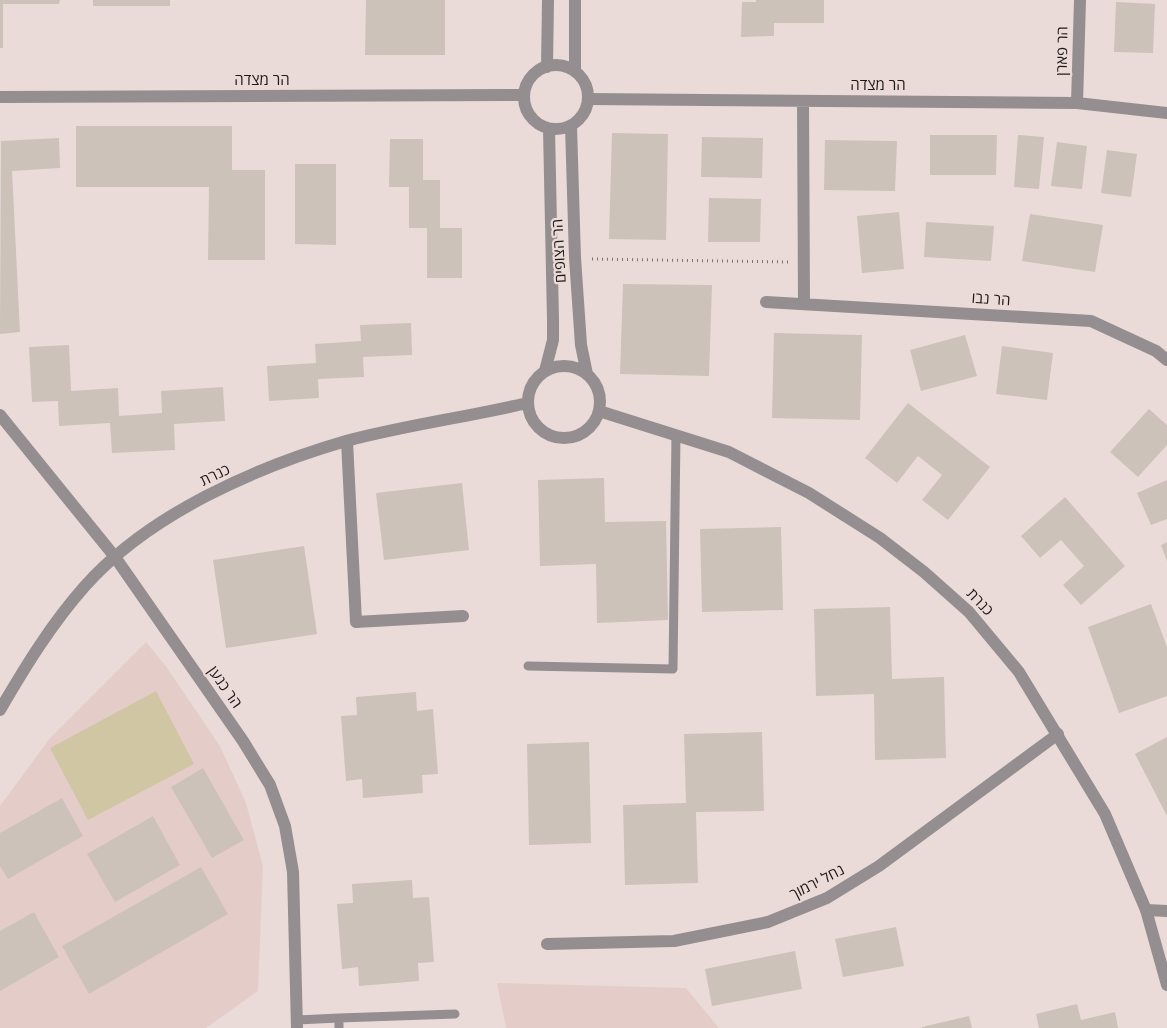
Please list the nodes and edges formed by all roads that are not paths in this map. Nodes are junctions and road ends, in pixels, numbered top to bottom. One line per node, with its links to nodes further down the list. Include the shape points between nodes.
1 (548, 0): 4 (street)
2 (575, 0): 5 (street)
3 (1080, 0): 10 (street, הר פארן)
4 (547, 67): 5 (street, via 566,67); 6 (street, via 530,79)
5 (575, 71): 8 (street, via 587,88)
6 (524, 95): 7 (street, הר מצדה); 13 (street, via 530,117)
7 (0, 96)
8 (588, 99): 9 (street, הר מצדה); 12 (street, via 586,110)
9 (803, 101): 10 (street, הר מצדה); 15 (street)
10 (1077, 103): 11 (street, הר מצדה)
11 (1167, 113)
12 (571, 126): 13 (street); 18 (street, הר הצופים, via 574,258 580,345)
13 (549, 129): 17 (street, הר הצופים, via 553,340)
14 (766, 302): 15 (street, הר נבו)
15 (804, 303): 16 (street, הר נבו, via 1091,321 1156,351)
16 (1167, 360)
17 (545, 371): 18 (street, via 566,366); 19 (street, via 530,388)
18 (587, 374): 20 (street, via 599,391)
19 (528, 403): 20 (street, via 535,425 554,438 577,437 595,422); 23 (street, כנרת)
20 (600, 411): 22 (street, כנרת)
21 (0, 415): 24 (street, הר כנען)
22 (676, 435): 26 (lane, via 673,669); 28 (street, כנרת, via 729,452 809,493 880,538 924,572 968,612 1019,672)
23 (347, 441): 24 (street, כנרת, via 275,465 214,492 164,520); 25 (street, via 356,622)
24 (115, 557): 27 (street, כנרת, via 79,593 28,662); 35 (street, הר כנען, via 270,785 285,826 293,872)
25 (463, 616)
26 (528, 666)
27 (0, 710)
28 (1058, 734): 29 (street, כנרת, via 1105,814); 31 (street, נחל ירמוך, via 879,866 827,898 768,922 674,941)
29 (1146, 910): 30 (street); 32 (street, כנרת)
30 (1167, 911)
31 (547, 944)
32 (1167, 985)
33 (455, 1014): 34 (lane)
34 (339, 1018): 35 (lane); 36 (lane)
35 (297, 1024)
36 (339, 1028)

